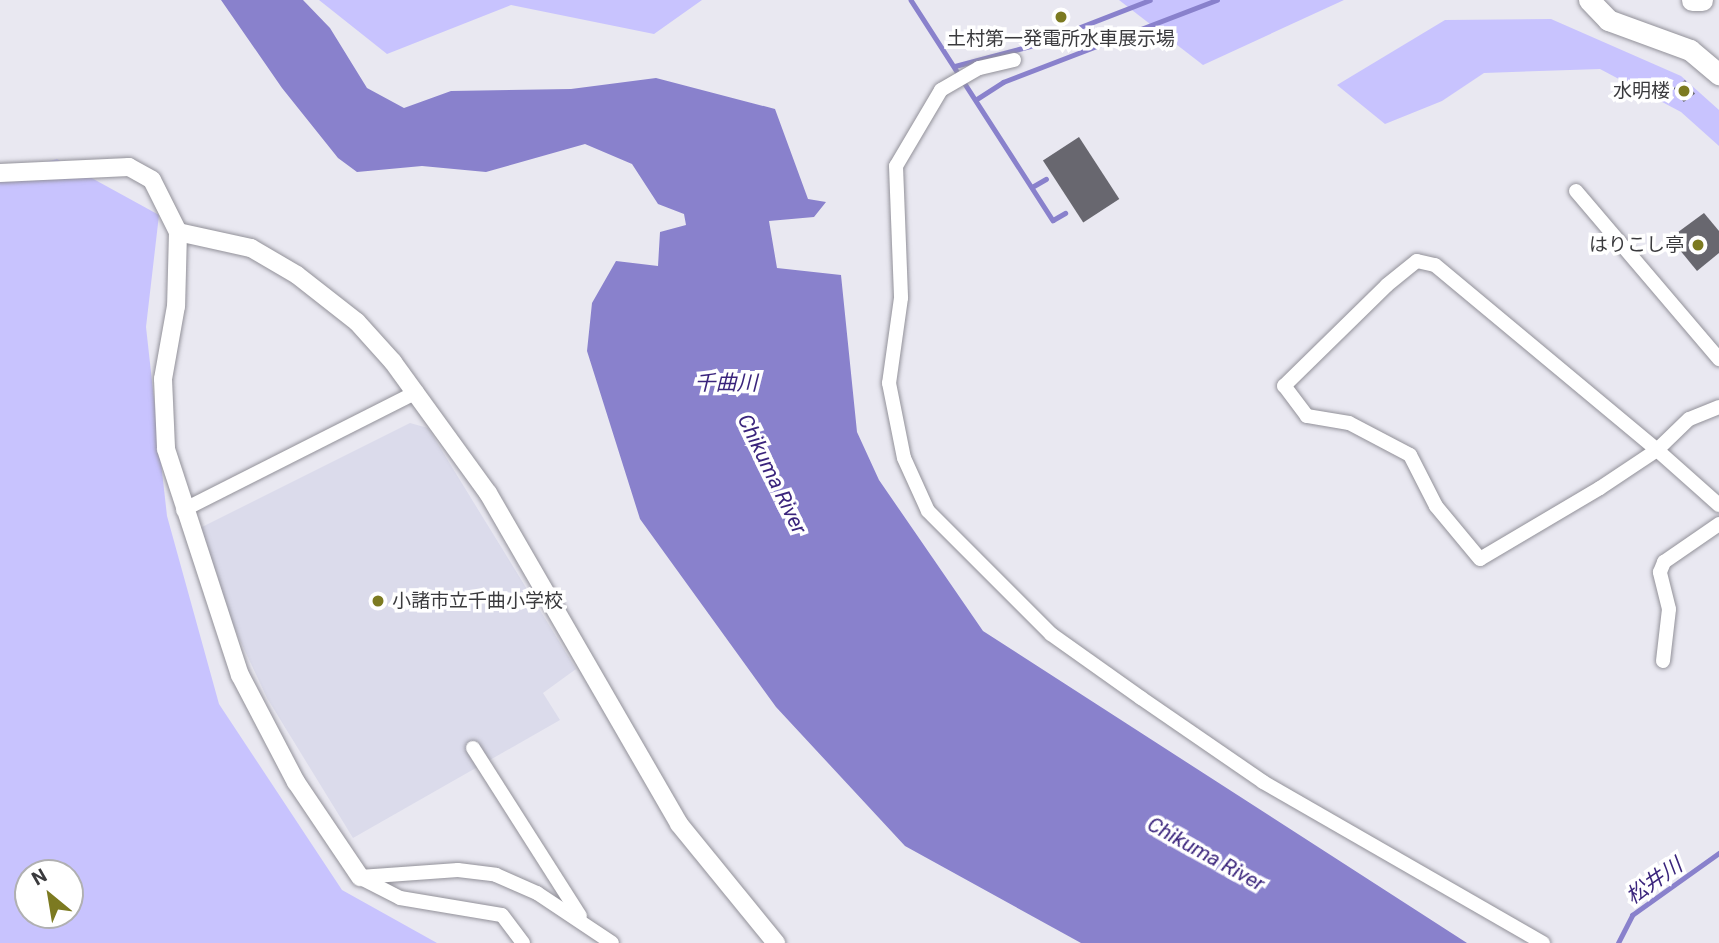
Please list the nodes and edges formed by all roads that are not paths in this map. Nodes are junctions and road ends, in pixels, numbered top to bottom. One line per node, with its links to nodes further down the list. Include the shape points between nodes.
1 (1589, 0): 5 (main road, via 1608,20 1690,50)
2 (1692, 0): 3 (main road)
3 (1702, 0)
4 (1014, 60): 23 (street, via 979,68 941,90 895,166 901,298 889,383 904,458 928,511 1051,634 1141,698 1263,782)
5 (1719, 74)
6 (0, 173): 8 (street, via 129,167 152,180)
7 (1576, 191): 9 (street)
8 (178, 232): 10 (street, via 251,248 297,275 357,322); 14 (street, via 178,293 163,379 166,449)
9 (1719, 359)
10 (417, 392): 14 (street); 22 (street, via 488,493 679,824)
11 (1719, 407): 12 (street, via 1689,419)
12 (1657, 450): 12 (street, via 1435,265 1417,261 1284,386 1307,416 1349,423 1410,455 1436,506 1480,559); 13 (street)
13 (1719, 505)
14 (183, 510): 18 (street, via 240,675 296,782)
15 (1719, 524): 16 (street, via 1664,562 1660,572 1669,609)
16 (1663, 662)
17 (473, 748): 19 (street)
18 (360, 877): 19 (street, via 458,870 496,875); 20 (street, via 400,898 502,915)
19 (585, 923): 21 (street)
20 (523, 943)
21 (612, 943)
22 (776, 943)
23 (1543, 943)

